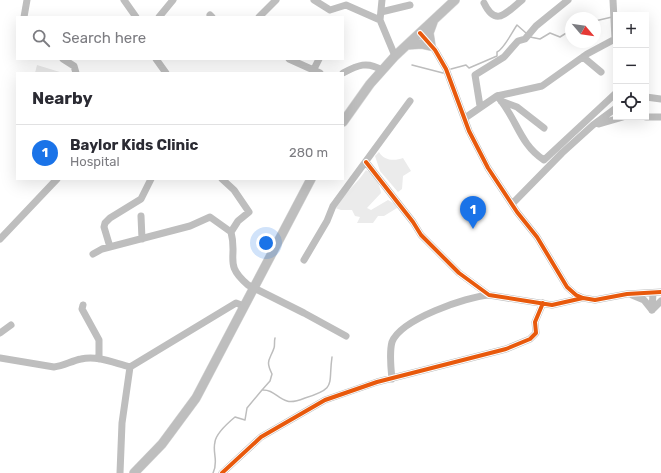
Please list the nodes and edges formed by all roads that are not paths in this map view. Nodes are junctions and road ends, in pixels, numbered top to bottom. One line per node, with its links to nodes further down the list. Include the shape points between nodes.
1 (27, 0): 14 (street)
2 (124, 0): 15 (street)
3 (173, 0): 16 (street)
4 (276, 0): 17 (street)
5 (314, 0): 18 (street, via 330,10 346,5)
6 (382, 0): 13 (street)
7 (456, 0): 19 (main road)
8 (522, 0): 11 (street, via 499,16 489,13)
9 (568, 0): 40 (street, via 536,26 525,39 518,40 504,57 475,75)
10 (613, 0): 24 (street, via 615,39)
11 (484, 3)
12 (410, 6): 13 (street)
13 (381, 12): 18 (street)
14 (24, 16)
15 (135, 16)
16 (160, 16)
17 (260, 16)
18 (380, 20): 23 (street)
19 (433, 21): 20 (main road); 22 (main road, via 429,33)
20 (420, 33): 21 (main road); 22 (street)
21 (407, 45): 22 (main road); 23 (main road)
22 (431, 46): 44 (street, via 446,69)
23 (394, 56): 29 (main road)
24 (583, 57): 33 (street); 37 (street, via 542,86)
25 (65, 60): 30 (street, via 74,66)
26 (157, 60): 31 (street)
27 (291, 60): 32 (street)
28 (319, 60): 32 (street)
29 (382, 70): 34 (street, via 372,64 366,64); 46 (main road)
30 (76, 72)
31 (165, 72)
32 (315, 72)
33 (601, 72)
34 (344, 73)
35 (613, 96): 37 (street, via 544,160 526,145)
36 (649, 98): 38 (street)
37 (499, 99): 40 (street); 48 (street, via 517,107)
38 (661, 99)
39 (410, 102): 49 (street)
40 (480, 106): 44 (street)
41 (613, 110): 47 (street)
42 (649, 116): 43 (street)
43 (661, 117)
44 (465, 118): 54 (street, via 488,168)
45 (613, 120): 47 (street)
46 (344, 121)
47 (593, 125): 54 (street)
48 (544, 128)
49 (366, 162): 61 (street, via 333,206); 65 (street, via 421,235 459,273)
50 (56, 180): 57 (street)
51 (150, 180): 59 (street, via 140,199 106,223 104,227)
52 (223, 180): 56 (street, via 234,190 248,212)
53 (310, 180): 62 (main road)
54 (512, 204): 66 (street, via 537,237 567,287)
55 (141, 216): 58 (street)
56 (231, 232): 58 (street, via 210,217 190,226); 62 (street, via 234,241 233,267 242,280)
57 (0, 239)
58 (142, 239): 59 (street)
59 (110, 247): 60 (street)
60 (93, 254)
61 (304, 260)
62 (254, 288): 70 (main road); 74 (street)
63 (657, 292): 64 (street); 71 (street)
64 (627, 294): 66 (street, via 596,300); 71 (street, via 640,297)
65 (489, 295): 68 (street); 78 (street, via 463,299 444,307 418,320 397,335 392,342 391,350)
66 (583, 298): 68 (street, via 563,303)
67 (661, 301): 71 (street)
68 (543, 303): 78 (street, via 535,322 536,333 521,344)
69 (83, 305): 76 (street, via 82,309 99,340)
70 (244, 306): 77 (street, via 236,303); 80 (main road, via 196,398 162,444)
71 (652, 310)
72 (12, 325): 73 (street)
73 (0, 333)
74 (346, 336)
75 (0, 358): 76 (street, via 54,367 79,359)
76 (99, 359): 77 (street)
77 (130, 367): 79 (street, via 122,423)
78 (392, 379): 81 (street, via 377,382 310,407 261,437)
79 (120, 473)
80 (134, 473)
81 (222, 473)

